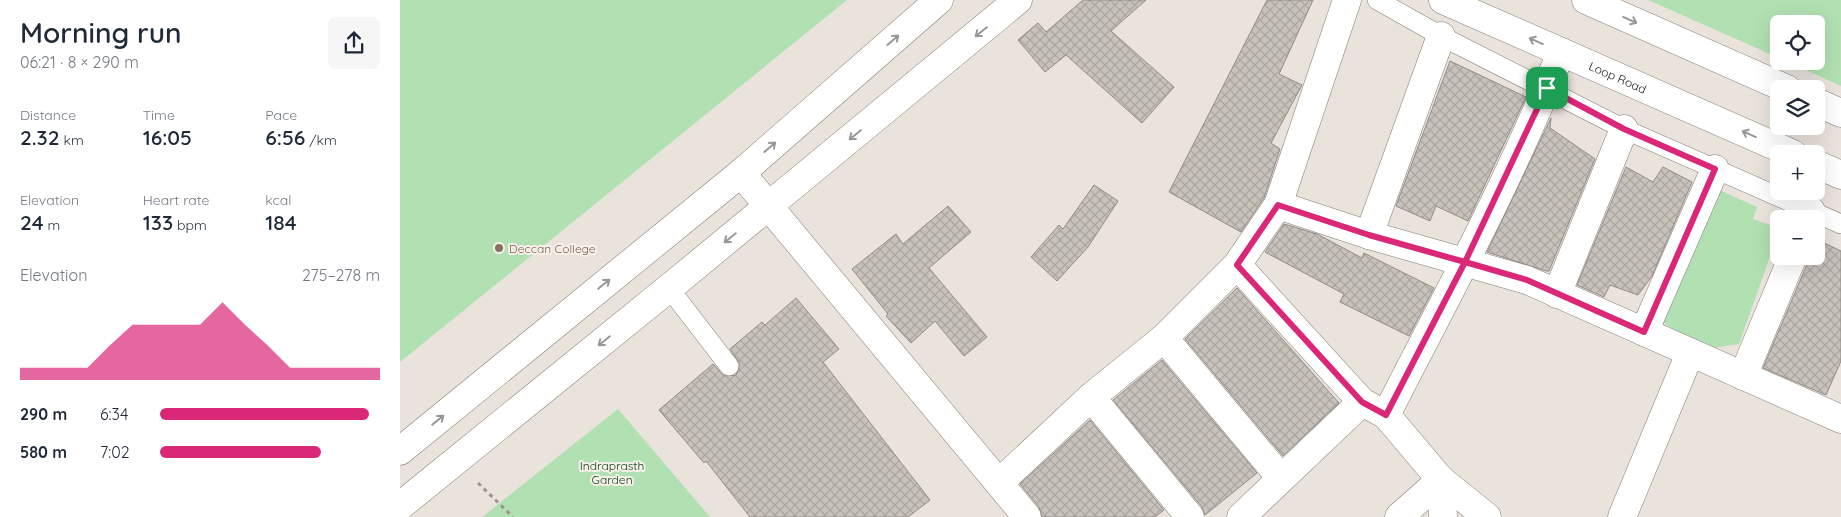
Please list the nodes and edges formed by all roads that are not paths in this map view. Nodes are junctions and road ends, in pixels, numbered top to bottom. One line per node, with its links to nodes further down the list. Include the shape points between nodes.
1 (939, 0): 17 (street, one-way to 1)
2 (1018, 0): 20 (street, one-way to 20)
3 (1347, 0): 19 (street)
4 (1377, 0): 7 (lane)
5 (1443, 0): 8 (street, Loop Road, one-way to 5)
6 (1586, 0): 9 (street, one-way to 9)
7 (1441, 36): 10 (lane); 24 (street)
8 (1561, 52): 10 (street); 14 (street, Loop Road, one-way to 8)
9 (1770, 81)
10 (1547, 88): 13 (lane); 25 (street)
11 (1825, 106): 12 (street)
12 (1841, 113)
13 (1624, 129): 16 (lane); 29 (street)
14 (1773, 145)
15 (1825, 168): 18 (street)
16 (1715, 169): 21 (lane); 30 (street)
17 (741, 173): 20 (street); 39 (street, one-way to 17)
18 (1841, 175)
19 (1278, 205): 24 (street); 26 (street)
20 (769, 206): 28 (street, one-way to 28); 42 (street)
21 (1800, 210)
22 (1825, 219): 23 (lane)
23 (1841, 224)
24 (1369, 235): 25 (street)
25 (1465, 262): 29 (street, via 1527,280); 37 (street)
26 (1237, 265): 31 (street); 36 (street)
27 (1789, 265): 34 (street)
28 (669, 288): 33 (lane); 43 (street, one-way to 43)
29 (1557, 294): 30 (street)
30 (1644, 332): 32 (street)
31 (1164, 338): 35 (street); 40 (street)
32 (1690, 353): 34 (street); 50 (street)
33 (729, 366)
34 (1743, 376): 38 (street)
35 (1091, 397): 42 (street); 45 (street)
36 (1362, 402): 37 (street); 40 (street)
37 (1386, 415): 41 (street)
38 (1840, 415)
39 (400, 451)
40 (1281, 478): 46 (street)
41 (1441, 480): 47 (street); 48 (street); 49 (street)
42 (999, 483): 44 (street)
43 (400, 506)
44 (1028, 517)
45 (1190, 517)
46 (1241, 517)
47 (1399, 517)
48 (1444, 517)
49 (1487, 517)
50 (1622, 517)

